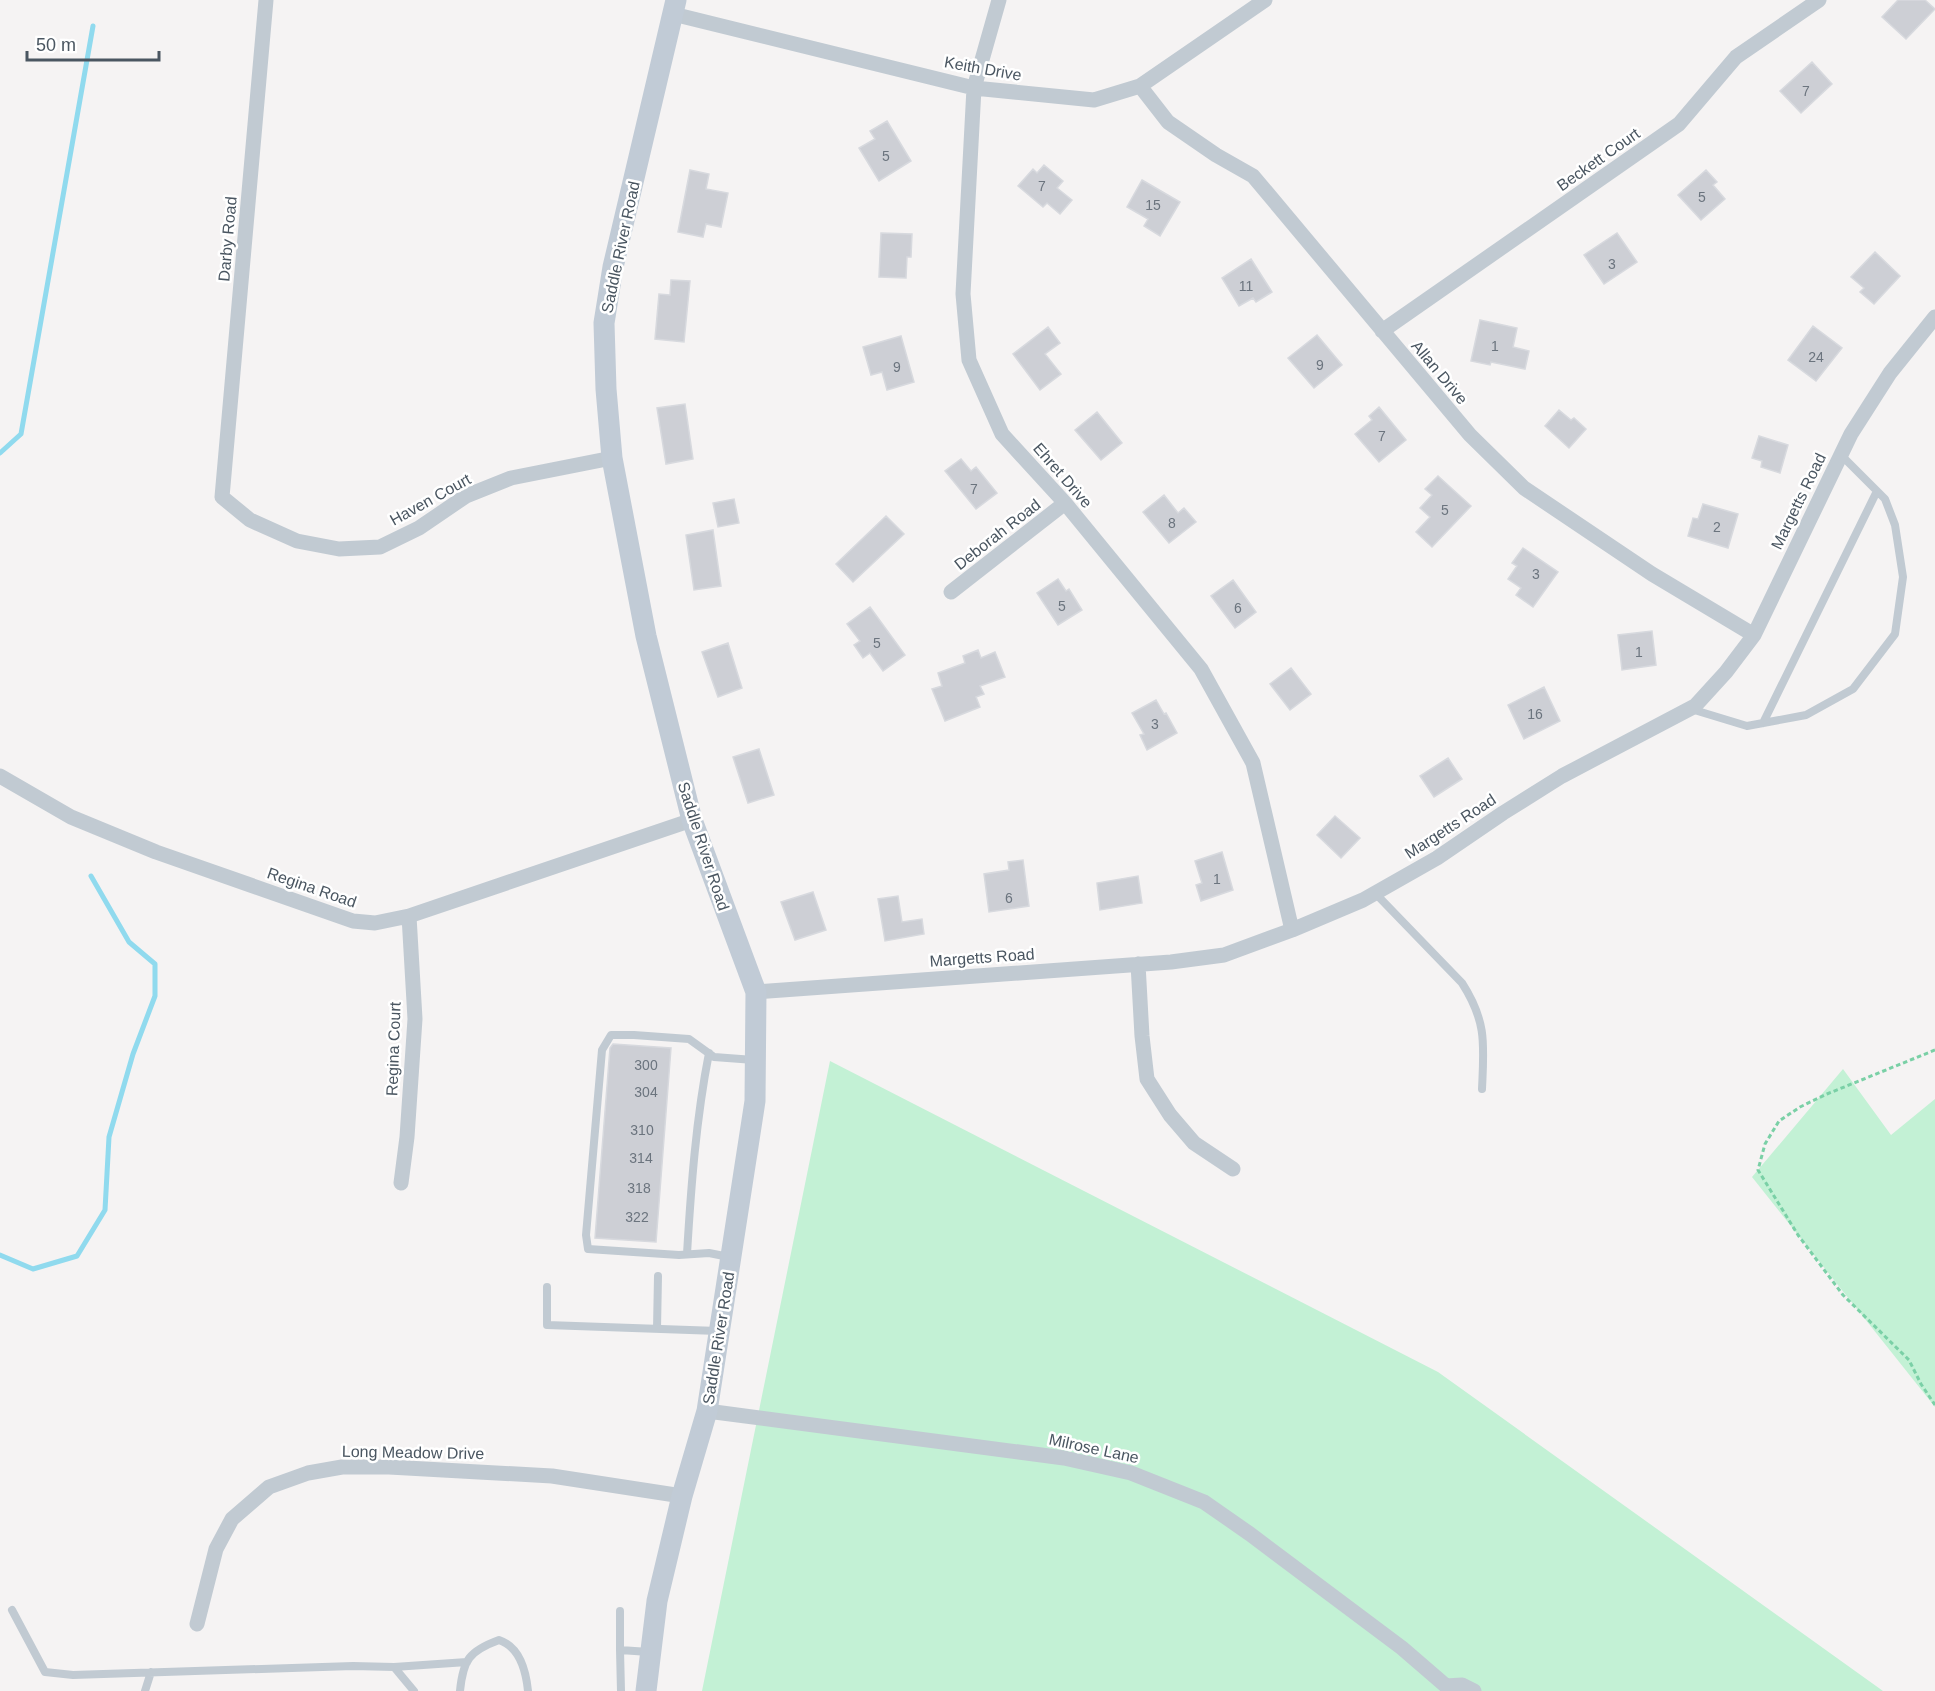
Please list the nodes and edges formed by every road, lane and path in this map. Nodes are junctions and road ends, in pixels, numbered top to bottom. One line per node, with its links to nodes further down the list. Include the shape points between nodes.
1 (266, 0): 12 (street, Darby Road)
2 (999, 0): 7 (street, Ehret Drive)
3 (1265, 0): 6 (street, Keith Drive)
4 (1819, 0): 9 (street, Beckett Court, via 1736,57 1679,124)
5 (675, 7): 7 (street, Keith Drive); 11 (main road, Saddle River Road, via 613,267 604,323)
6 (1140, 86): 7 (street, Keith Drive, via 1094,100); 9 (street, Allan Drive, via 1168,122 1253,176)
7 (974, 88): 14 (street, Ehret Drive, via 963,294 969,360 1002,434)
8 (1935, 317): 10 (street, Margetts Road, via 1890,373)
9 (1382, 331): 16 (street, Allan Drive, via 1470,435 1524,488 1652,574)
10 (1841, 455): 13 (lane); 16 (street, Margetts Road)
11 (612, 458): 12 (street, Haven Court, via 511,478 466,496 419,528 380,547 339,549 297,540 250,520 222,497); 20 (main road, Saddle River Road, via 646,636)
12 (224, 481)
13 (1877, 491): 18 (lane); 18 (lane, via 1885,499 1895,525 1903,577 1895,634 1852,689 1806,715)
14 (1065, 503): 15 (street, Deborah Road); 23 (street, Ehret Drive, via 1202,669 1253,763)
15 (951, 592)
16 (1754, 635): 17 (street, Margetts Road, via 1726,672)
17 (1689, 709): 18 (lane, via 1747,726); 21 (street, Margetts Road, via 1562,776 1437,858)
18 (1763, 723)
19 (0, 776): 22 (street, Regina Road, via 71,818 353,921)
20 (692, 820): 22 (street, Regina Road); 25 (main road, Saddle River Road)
21 (1375, 893): 23 (street, Margetts Road); 29 (lane, via 1462,983 1472,999 1480,1015 1484,1050)
22 (409, 916): 31 (street, Regina Court, via 415,1019)
23 (1292, 930): 24 (street, Margetts Road, via 1224,955)
24 (1138, 964): 25 (street, Margetts Road); 30 (street, via 1147,1079 1194,1143)
25 (756, 992): 28 (main road, Saddle River Road)
26 (1935, 1050): 38 (path, via 1827,1094 1779,1121 1765,1144 1758,1170 1798,1235 1843,1295 1909,1360)
27 (709, 1053): 28 (lane, via 714,1057); 32 (lane, via 690,1196); 32 (lane, via 689,1039 634,1035 611,1035 602,1050 588,1249)
28 (755, 1060): 33 (main road, Saddle River Road, via 755,1101)
29 (1482, 1089)
30 (1233, 1169)
31 (401, 1183)
32 (687, 1254): 33 (lane)
33 (731, 1257): 37 (main road, Saddle River Road)
34 (658, 1276): 36 (lane)
35 (547, 1287): 36 (lane, via 547,1325)
36 (657, 1329): 37 (lane)
37 (719, 1331): 39 (main road, Saddle River Road)
38 (1935, 1405)
39 (707, 1411): 40 (main road, Saddle River Road); 49 (street, Milrose Lane, via 1064,1458 1131,1473 1204,1502 1402,1648)
40 (682, 1496): 43 (street, Long Meadow Drive, via 529,1474 389,1467 342,1467 308,1473 269,1487 232,1519 216,1549); 45 (main road, Saddle River Road, via 657,1601)
41 (12, 1610): 48 (lane, via 45,1672)
42 (620, 1611): 44 (lane)
43 (197, 1624)
44 (620, 1650): 45 (lane); 54 (lane)
45 (651, 1653): 55 (main road, Saddle River Road)
46 (467, 1662): 47 (lane); 52 (lane); 53 (lane, via 484,1645 499,1640 509,1643 525,1669)
47 (394, 1667): 48 (lane); 51 (lane)
48 (151, 1672): 50 (lane)
49 (1444, 1688): 56 (street, Milrose Lane, via 1461,1685)
50 (145, 1691)
51 (414, 1691)
52 (460, 1691)
53 (528, 1691)
54 (621, 1691)
55 (646, 1691)
56 (1474, 1691)

